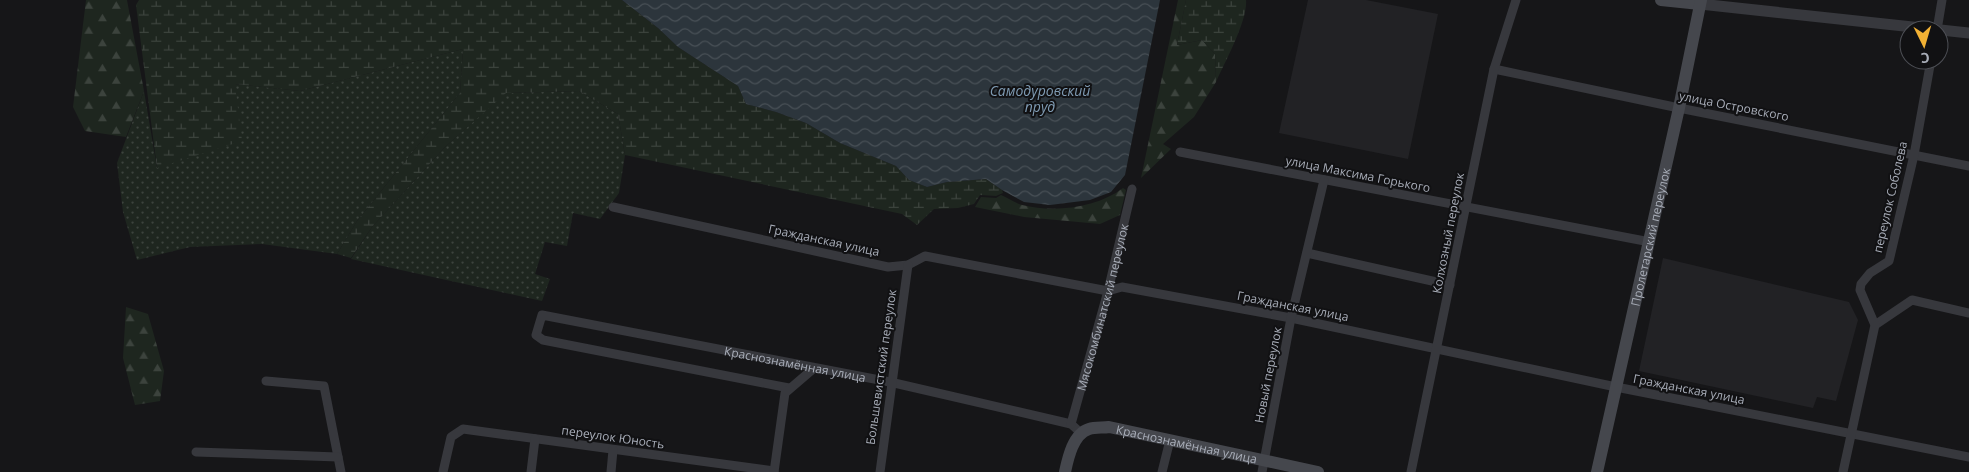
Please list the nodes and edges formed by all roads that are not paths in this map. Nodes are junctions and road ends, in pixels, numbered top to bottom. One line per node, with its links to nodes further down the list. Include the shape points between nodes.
1 (1516, 0): 9 (street, Колхозный переулок)
2 (1661, 0): 4 (main road)
3 (1942, 0): 5 (street)
4 (1701, 2): 6 (street); 11 (main road, Пролетарский переулок)
5 (1939, 20)
6 (1899, 25)
7 (1949, 31): 8 (street)
8 (1969, 33)
9 (1494, 69): 11 (street, улица Островского); 18 (street, Колхозный переулок)
10 (1929, 70): 13 (street, переулок Соболева)
11 (1679, 108): 13 (street, улица Островского); 19 (main road, Пролетарский переулок)
12 (1180, 152): 15 (street, улица Максима Горького)
13 (1914, 155): 14 (street, улица Островского); 26 (street, переулок Соболева, via 1889,261 1870,273 1861,284 1860,290)
14 (1969, 166)
15 (1324, 180): 18 (street, улица Максима Горького); 20 (street, Новый переулок)
16 (1132, 189): 23 (street, Мясокомбинатский переулок)
17 (613, 207): 21 (street, Гражданская улица, via 888,267)
18 (1465, 208): 19 (street, улица Максима Горького); 22 (street, Колхозный переулок)
19 (1650, 242): 31 (main road, Пролетарский переулок)
20 (1307, 253): 22 (street); 25 (street, Новый переулок)
21 (908, 265): 23 (street, Гражданская улица, via 925,256); 30 (street, Большевистский переулок)
22 (1450, 285): 27 (street, Колхозный переулок)
23 (1108, 291): 25 (street, Гражданская улица, via 1122,287); 33 (street, Мясокомбинатский переулок)
24 (1969, 313): 26 (street, via 1912,300)
25 (1291, 318): 27 (street, Гражданская улица); 42 (street, Новый переулок)
26 (1875, 325): 35 (street)
27 (1438, 349): 31 (street, Гражданская улица); 52 (street, Колхозный переулок)
28 (813, 369): 30 (street, Краснознамённая улица); 32 (street); 32 (street, Краснознамённая улица, via 542,315 537,330 536,335 543,340)
29 (266, 381): 40 (street, via 324,386)
30 (890, 382): 33 (street, Краснознамённая улица); 48 (street, Большевистский переулок)
31 (1616, 387): 35 (street, Гражданская улица); 53 (main road, Пролетарский переулок)
32 (789, 388): 43 (street, via 785,393)
33 (1071, 424): 34 (street, Краснознамённая улица)
34 (1082, 433): 37 (main road, Краснознамённая улица, via 1109,427); 49 (main road, via 1070,451)
35 (1851, 434): 41 (street, Гражданская улица); 54 (street)
36 (535, 438): 38 (street, переулок Юность); 45 (street, переулок Юность, via 463,430 452,437); 46 (street)
37 (1170, 440): 42 (main road, Краснознамённая улица); 50 (street)
38 (613, 450): 43 (street, переулок Юность); 47 (street)
39 (196, 452): 40 (street)
40 (338, 457): 44 (street)
41 (1969, 457)
42 (1263, 466): 51 (main road, Краснознамённая улица)
43 (774, 471)
44 (341, 472)
45 (443, 472)
46 (531, 472)
47 (611, 472)
48 (880, 472)
49 (1065, 472)
50 (1162, 472)
51 (1318, 472)
52 (1412, 472)
53 (1597, 472)
54 (1843, 472)

